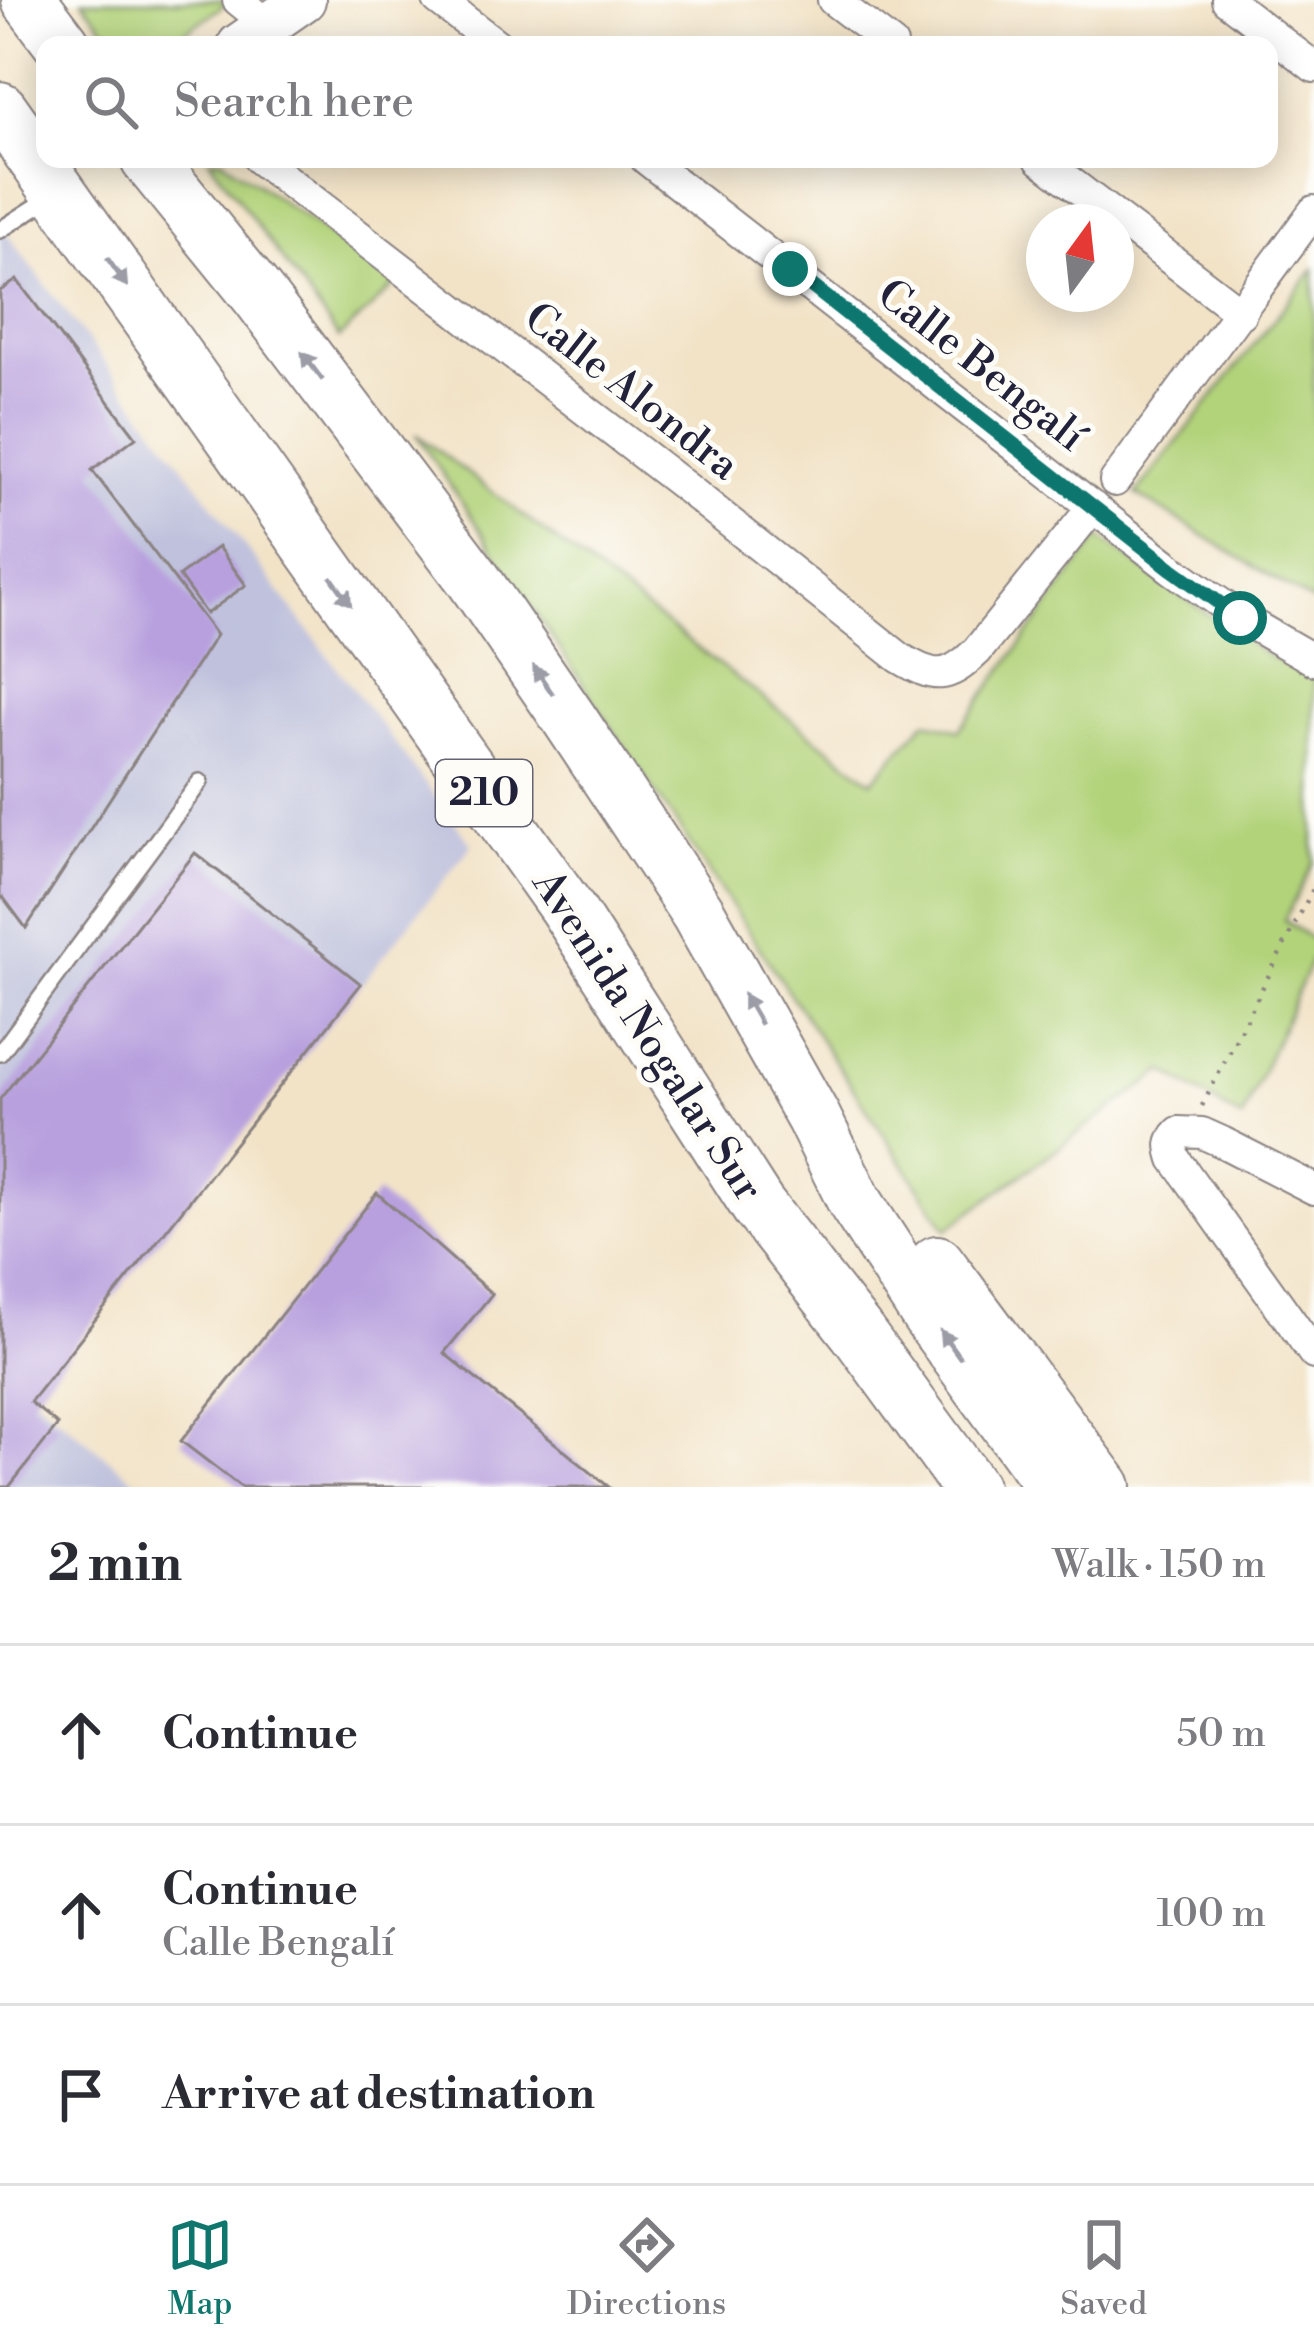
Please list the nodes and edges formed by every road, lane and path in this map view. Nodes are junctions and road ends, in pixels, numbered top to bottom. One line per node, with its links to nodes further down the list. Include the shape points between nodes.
1 (29, 0): 7 (highway)
2 (304, 0): 6 (street)
3 (438, 0): 8 (street)
4 (833, 0): 9 (street)
5 (1227, 0): 10 (street)
6 (249, 23)
7 (56, 36)
8 (484, 36)
9 (880, 36)
10 (1273, 36)
11 (1278, 40): 12 (street)
12 (1314, 68)
13 (0, 109): 14 (highway, Avenida Nogalar Sur / 210)
14 (36, 158)
15 (43, 168): 20 (highway, Avenida Nogalar Sur / 210)
16 (155, 168): 30 (highway, 210, one-way to 16, via 698,914 471,576)
17 (272, 168): 25 (street, Calle Alondra, via 921,670 958,670)
18 (658, 168): 25 (street, Calle Bengalí)
19 (1052, 168): 23 (street)
20 (61, 192): 22 (lane); 34 (highway, Avenida Nogalar Sur / 210, one-way to 34, via 566,907 758,1206 856,1331)
21 (1314, 211): 23 (street)
22 (0, 230)
23 (1241, 313): 24 (street)
24 (1115, 482)
25 (1093, 507): 26 (street, Calle Bengalí, via 1240,618)
26 (1314, 660)
27 (200, 782): 29 (lane)
28 (1314, 887): 31 (path)
29 (3, 1041)
30 (813, 1117): 35 (highway, 210, one-way to 30, via 929,1316 855,1202); 36 (highway, via 916,1234)
31 (1184, 1132): 32 (street, via 1222,1142); 33 (street, via 1173,1138 1175,1159)
32 (1314, 1189)
33 (1314, 1354)
34 (953, 1485)
35 (1054, 1487)
36 (1104, 1487)

